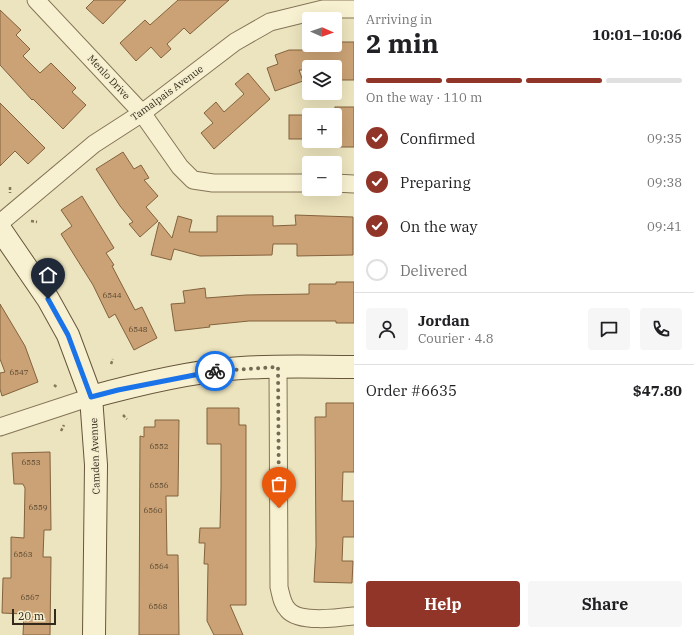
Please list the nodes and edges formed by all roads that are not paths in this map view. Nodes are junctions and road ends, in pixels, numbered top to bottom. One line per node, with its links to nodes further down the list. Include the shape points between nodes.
1 (36, 0): 3 (street, Menlo Drive)
2 (354, 9): 3 (street, Tamalpais Avenue, via 323,9 270,22 235,42)
3 (142, 113): 4 (street, Menlo Drive, via 180,168 193,180 213,183); 7 (street, Tamalpais Avenue, via 94,144)
4 (302, 183)
5 (342, 184): 6 (street)
6 (354, 184)
7 (0, 223)
8 (0, 229): 11 (street, Camden Avenue, via 48,299 68,335)
9 (278, 367): 10 (street); 11 (street, via 228,369 193,374); 13 (street, via 282,601 288,611 298,616)
10 (354, 367)
11 (91, 397): 12 (street); 14 (street, Camden Avenue, via 96,465)
12 (0, 427)
13 (354, 616)
14 (94, 635)

